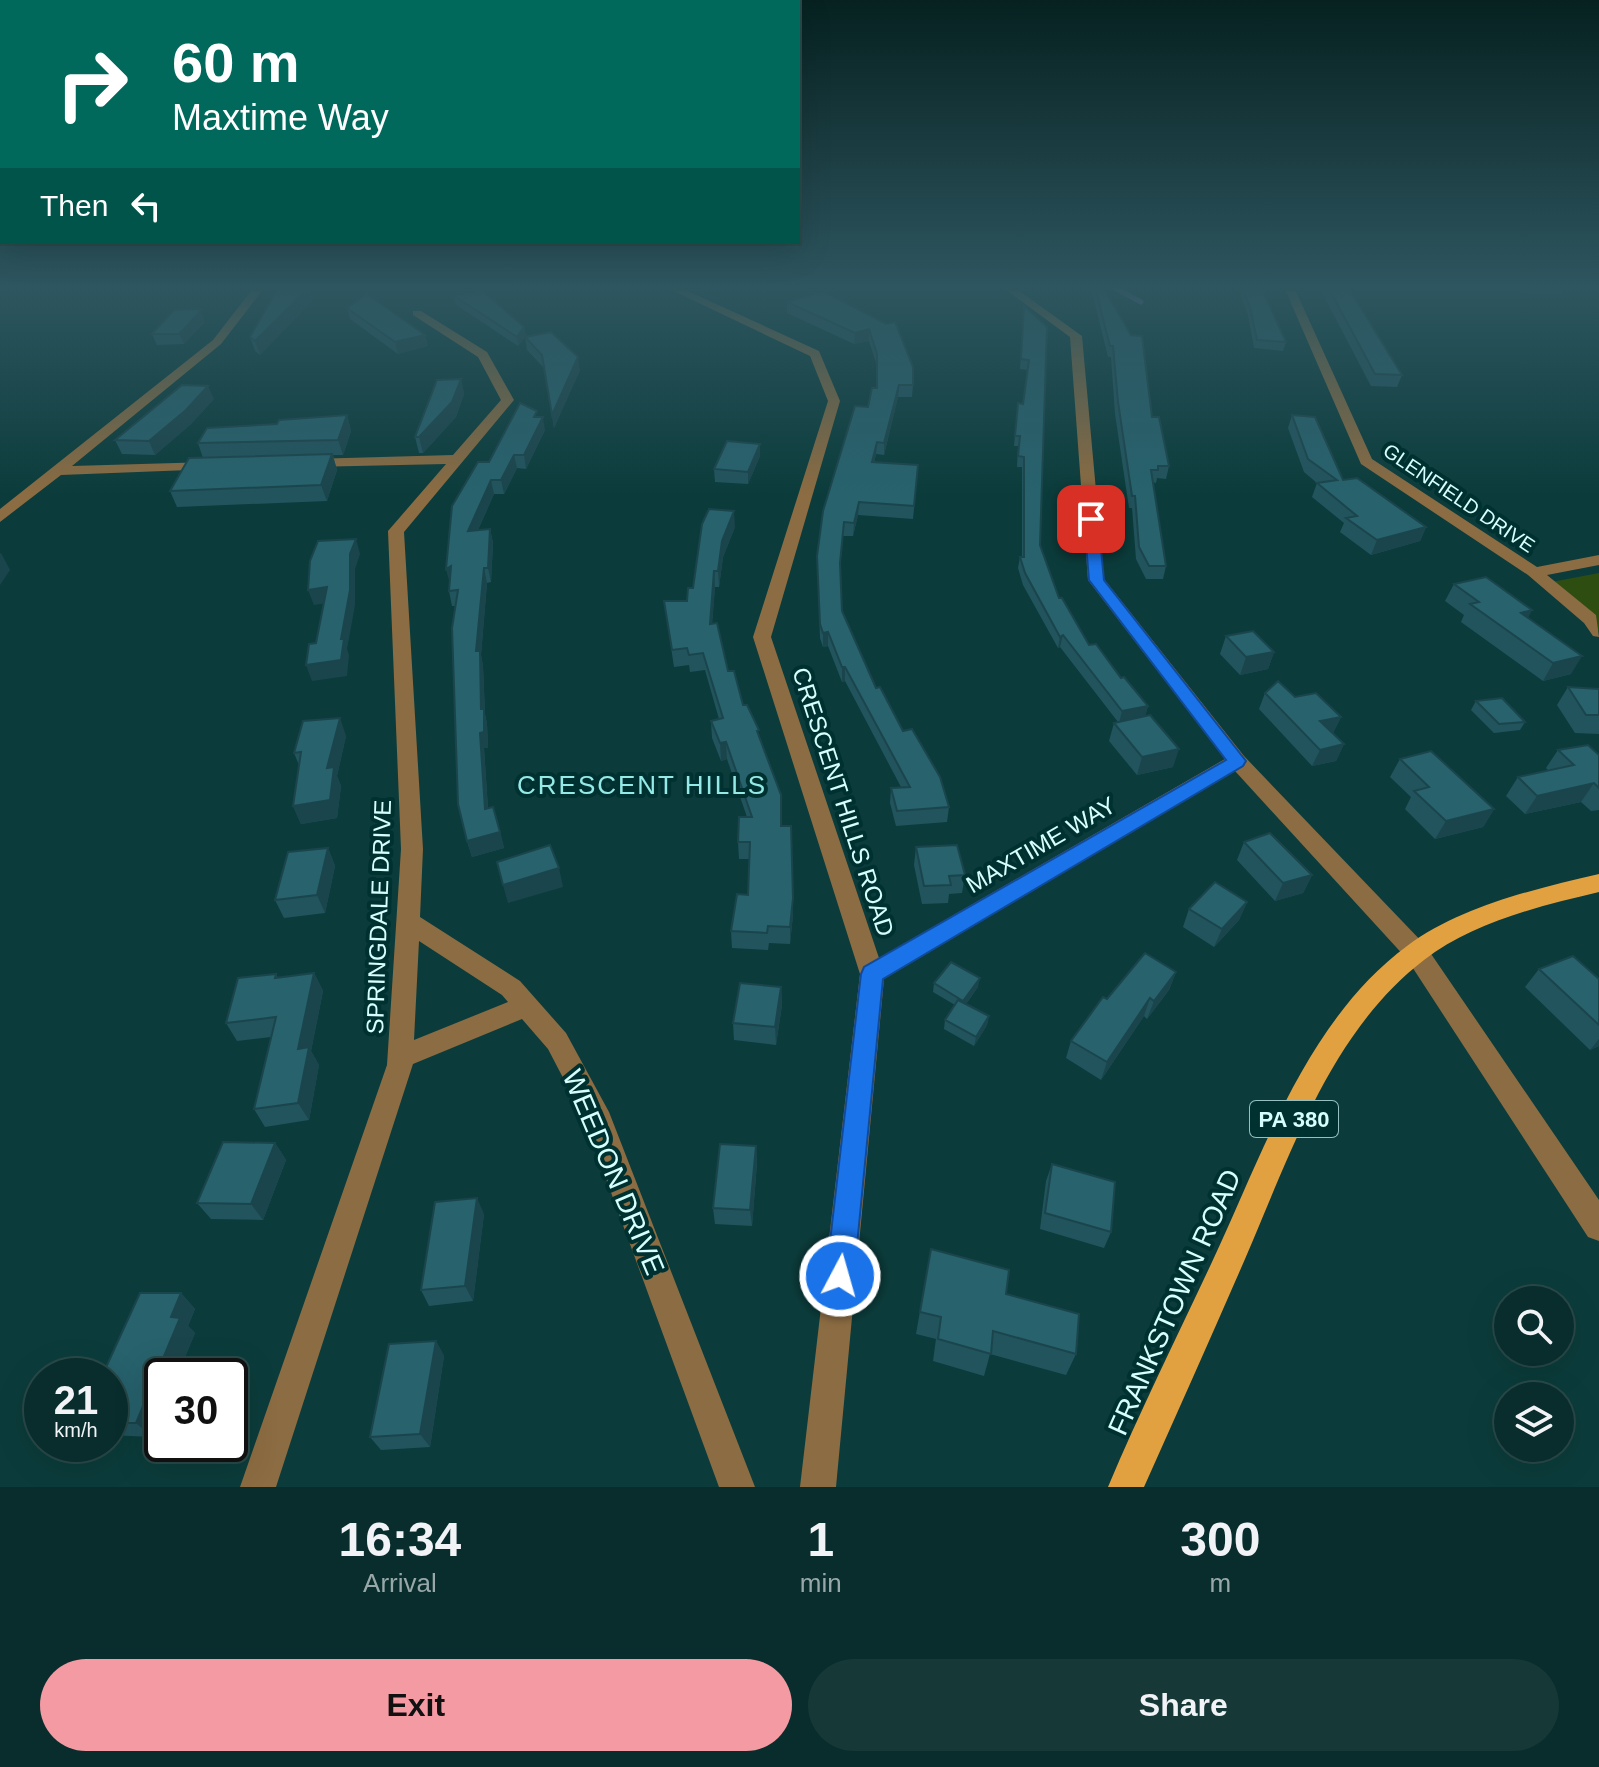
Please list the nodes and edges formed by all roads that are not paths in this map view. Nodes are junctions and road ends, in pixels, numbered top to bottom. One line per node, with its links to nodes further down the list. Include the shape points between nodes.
1 (199, 356): 9 (street)
2 (484, 356): 6 (street, SPRINGDALE DRIVE, via 508,400)
3 (816, 356): 18 (street, CRESCENT HILLS ROAD, via 834,401 762,637)
4 (1078, 356): 14 (street, via 1096,580)
5 (1320, 356): 12 (street, GLENFIELD DRIVE, via 1366,461)
6 (460, 459): 7 (street); 16 (street, SPRINGDALE DRIVE, via 396,531 412,849)
7 (288, 464)
8 (226, 466): 9 (street)
9 (55, 471): 10 (street)
10 (0, 517)
11 (1599, 560): 12 (street)
12 (1534, 572): 13 (street, GLENFIELD DRIVE)
13 (1599, 632)
14 (1237, 761): 17 (street); 18 (street, MAXTIME WAY)
15 (1599, 883): 17 (main road, FRANKSTOWN ROAD / PA 380, via 1484,920)
16 (406, 920): 19 (street, WEEDON DRIVE, via 511,988); 20 (street, SPRINGDALE DRIVE)
17 (1416, 952): 21 (street); 25 (main road, FRANKSTOWN ROAD / PA 380, via 1370,997 1326,1058 1277,1153)
18 (872, 974): 24 (street, CRESCENT HILLS ROAD)
19 (527, 1006): 20 (street); 23 (street, WEEDON DRIVE, via 557,1041 595,1112)
20 (401, 1057): 22 (street, SPRINGDALE DRIVE)
21 (1599, 1226)
22 (258, 1487)
23 (737, 1487)
24 (818, 1487)
25 (1126, 1487)

